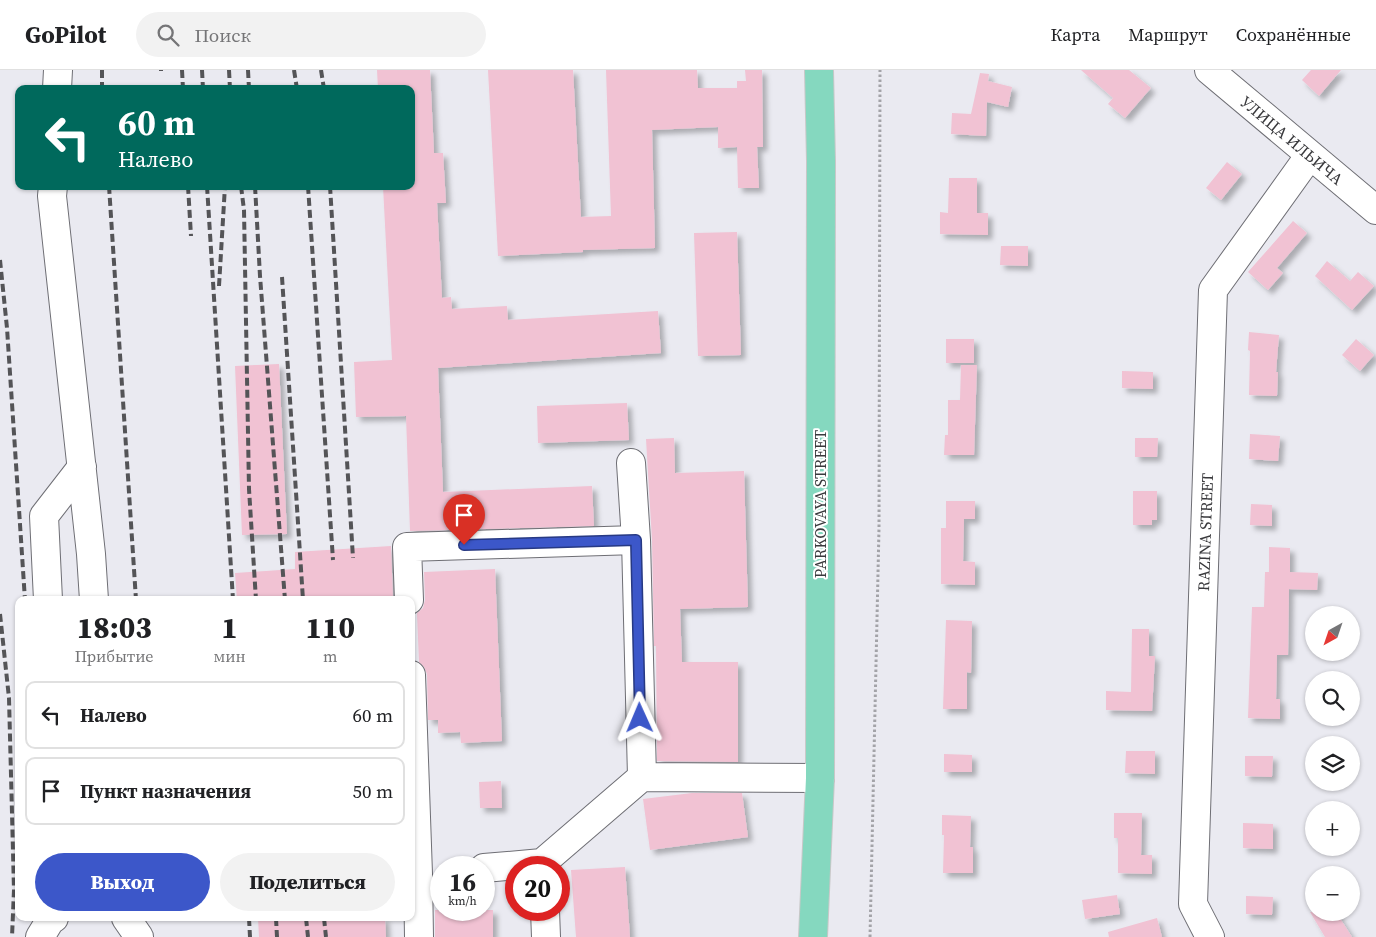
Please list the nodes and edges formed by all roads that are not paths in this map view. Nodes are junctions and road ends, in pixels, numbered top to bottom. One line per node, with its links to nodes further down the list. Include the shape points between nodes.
1 (58, 70): 4 (street)
2 (819, 70): 16 (main road, PARKOVAYA STREET)
3 (1209, 70): 5 (street, УЛИЦА ИЛЬИЧА)
4 (57, 85)
5 (1310, 155): 7 (street, УЛИЦА ИЛЬИЧА); 25 (street, RAZINA STREET, via 1213,290 1193,904)
6 (53, 190): 9 (street)
7 (1376, 210)
8 (631, 463): 10 (street)
9 (82, 467): 11 (street, via 44,516); 12 (street)
10 (636, 540): 13 (street, via 407,547); 15 (street)
11 (48, 596)
12 (94, 596)
13 (408, 596)
14 (415, 717): 18 (street)
15 (642, 777): 16 (street); 17 (street)
16 (820, 778): 24 (main road, PARKOVAYA STREET)
17 (553, 856)
18 (430, 873): 22 (street)
19 (128, 921): 21 (street)
20 (545, 921): 23 (street)
21 (139, 937)
22 (419, 937)
23 (546, 937)
24 (813, 937)
25 (1210, 937)

